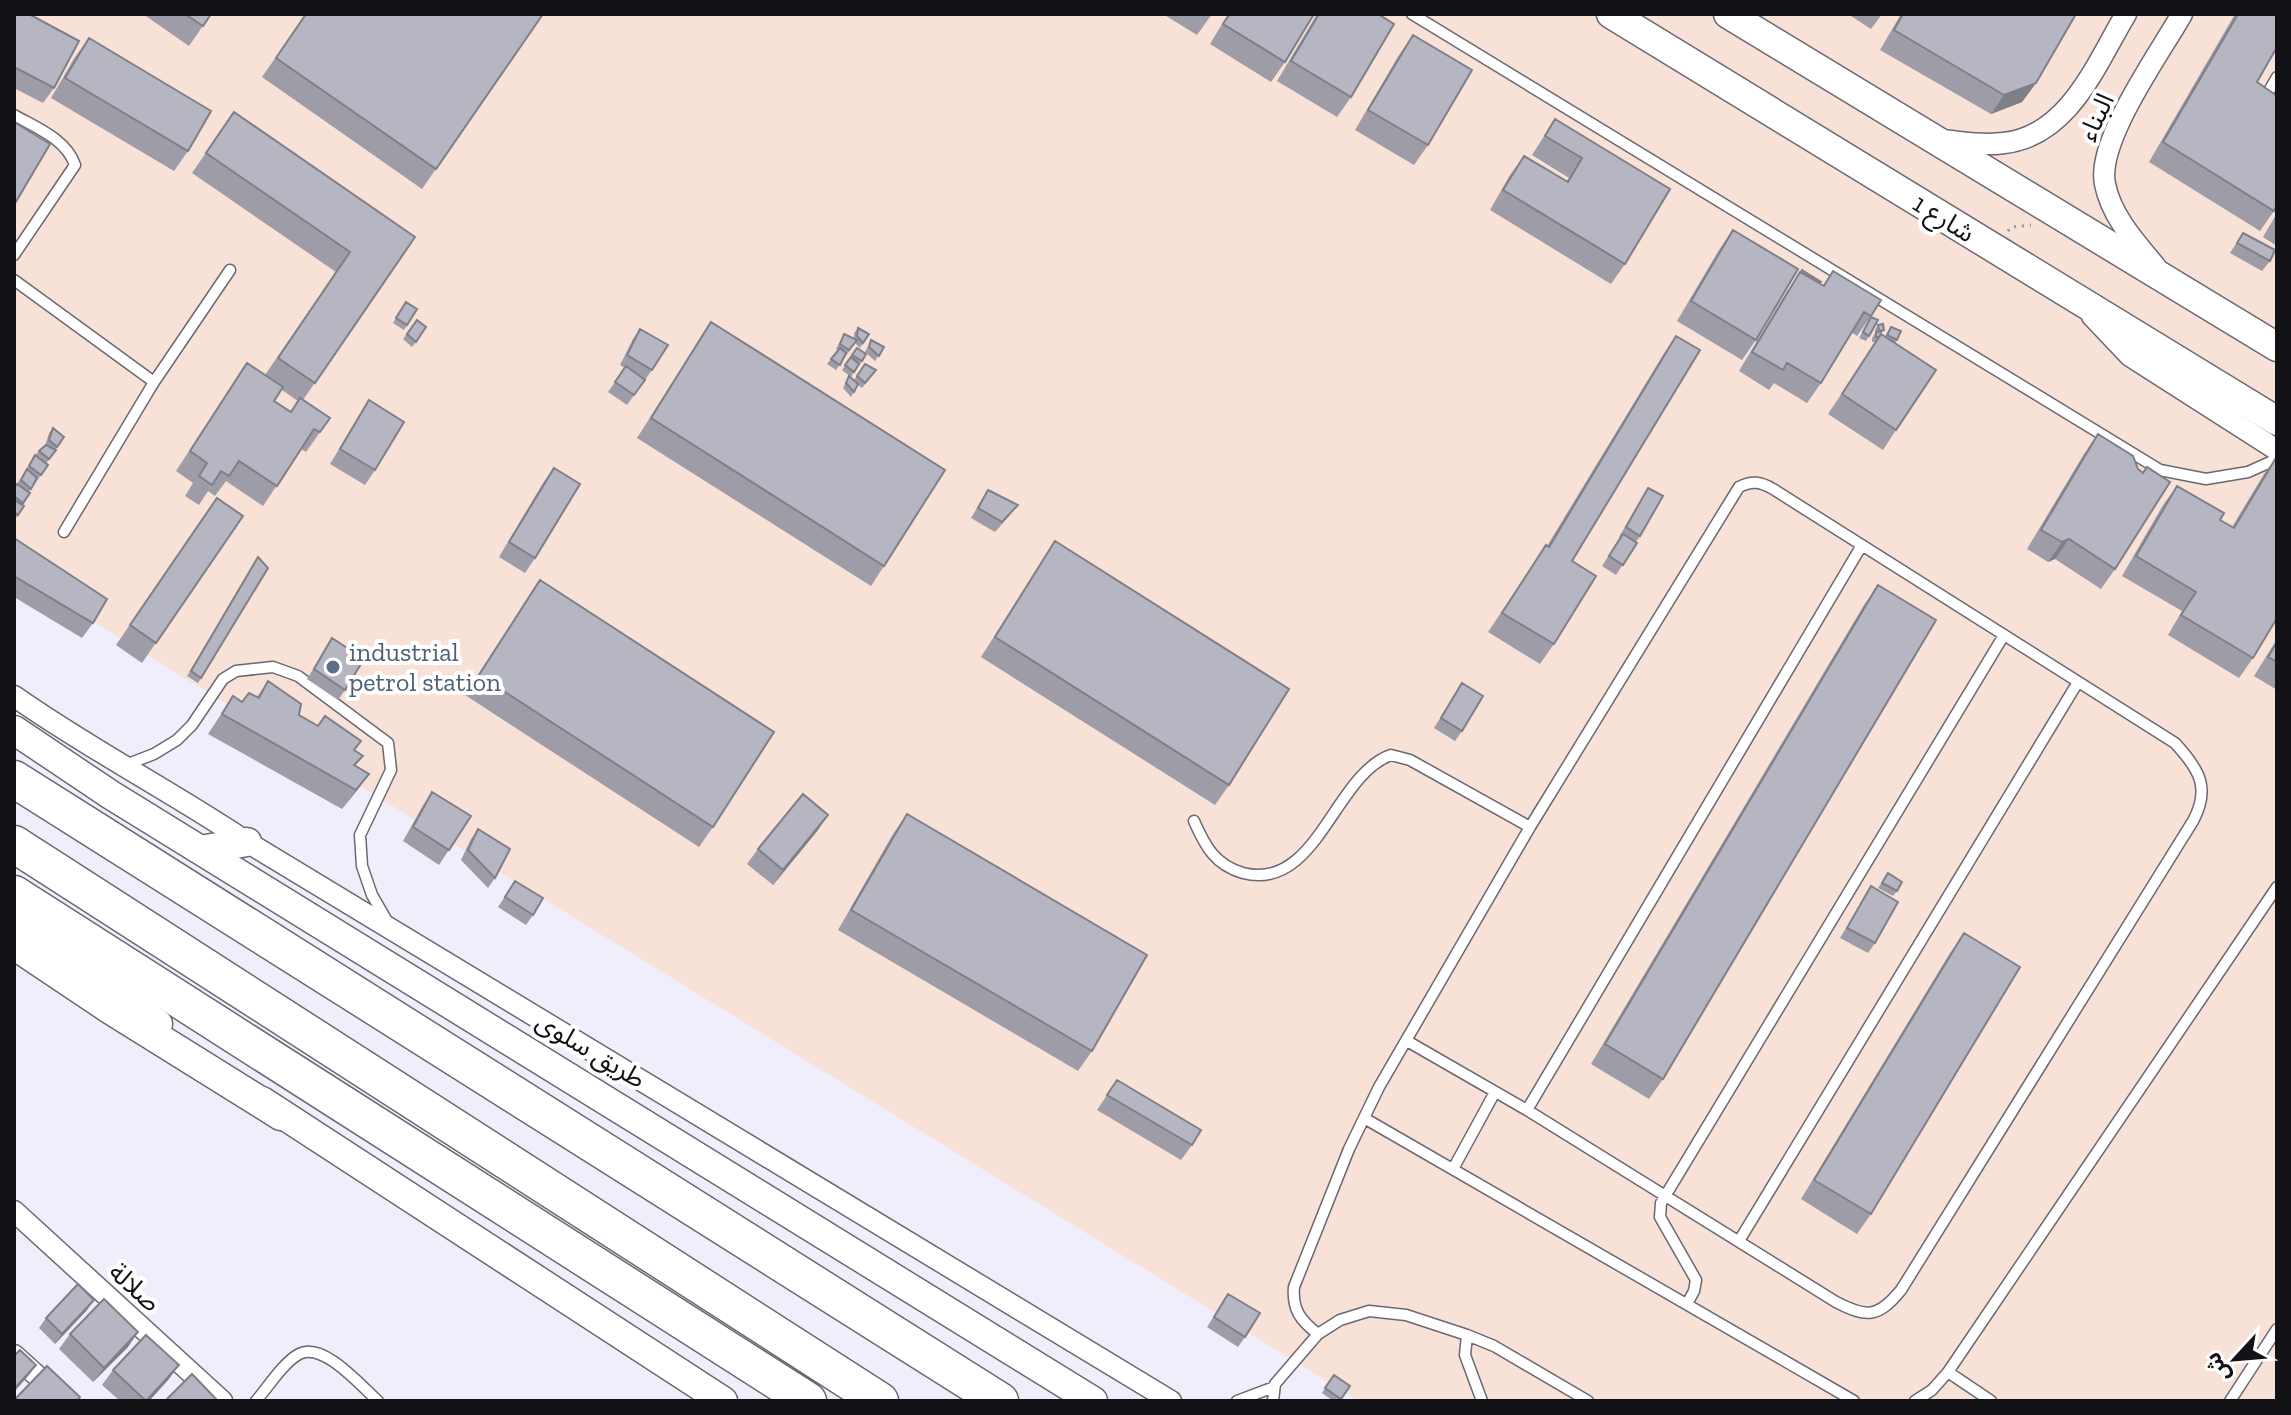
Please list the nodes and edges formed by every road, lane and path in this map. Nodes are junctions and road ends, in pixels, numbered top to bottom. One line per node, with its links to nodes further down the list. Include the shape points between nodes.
1 (1412, 14): 21 (lane, via 2160,470 2206,479 2248,472)
2 (1611, 14): 11 (main road, شارع 1)
3 (1728, 14): 9 (main road)
4 (2126, 14): 9 (street, البناء, via 2071,107 2048,127 2006,143)
5 (2182, 14): 15 (street, البناء, via 2112,134 2104,160 2113,208)
6 (2277, 77): 7 (lane)
7 (2262, 102)
8 (14, 115): 12 (lane, via 62,144 75,165)
9 (1934, 139): 10 (main road)
10 (2044, 206): 11 (path, via 2030,226 2011,227); 15 (main road)
11 (1995, 249): 16 (main road, شارع 1)
12 (14, 255)
13 (230, 270): 18 (lane)
14 (14, 280): 18 (lane)
15 (2169, 282): 17 (main road)
16 (2082, 304): 19 (main road, شارع 1); 20 (street, via 2130,356)
17 (2277, 347)
18 (154, 382): 22 (lane)
19 (2277, 421)
20 (2277, 450)
21 (2277, 459)
22 (64, 532)
23 (1862, 545): 24 (lane); 31 (lane, via 1763,483 1739,487); 42 (lane)
24 (2004, 635): 25 (lane); 46 (lane)
25 (2078, 682): 48 (lane); 48 (lane, via 2175,743 2191,761 2202,793 2193,821 1887,1306 1875,1314 1855,1312)
26 (14, 696): 28 (street, طريق سلوى)
27 (14, 730): 34 (main road, طريق سلوى)
28 (122, 767): 32 (street, طريق سلوى); 38 (lane, via 177,740 223,679 236,671 273,667 298,676 388,743 391,770 360,835 362,866)
29 (14, 779): 63 (highway)
30 (1194, 821): 31 (lane, via 1205,847 1231,870 1265,874 1282,869 1297,860 1367,770 1391,755 1410,760)
31 (1530, 827): 40 (lane)
32 (247, 842): 34 (main road); 38 (street, طريق سلوى)
33 (14, 844): 62 (highway)
34 (200, 850): 64 (main road, طريق سلوى)
35 (2277, 887): 54 (lane)
36 (14, 894): 61 (highway)
37 (14, 918): 43 (main road)
38 (392, 930): 65 (street, طريق سلوى)
39 (14, 944): 43 (main road)
40 (1407, 1041): 41 (lane); 44 (lane)
41 (1495, 1092): 42 (lane); 45 (lane)
42 (1527, 1110): 46 (lane)
43 (281, 1115): 60 (main road)
44 (1364, 1118): 45 (lane); 51 (lane, via 1294,1287 1296,1313)
45 (1453, 1169): 49 (lane)
46 (1665, 1196): 48 (lane); 49 (lane, via 1660,1217 1696,1280)
47 (14, 1211): 57 (street, صلالة)
48 (1739, 1241)
49 (1687, 1304): 70 (lane)
50 (2277, 1329): 73 (lane)
51 (1318, 1334): 52 (lane, via 1355,1314 1386,1311); 55 (lane)
52 (1467, 1335): 68 (lane, via 1465,1355); 69 (lane)
53 (14, 1355): 56 (street)
54 (1948, 1372): 71 (lane); 72 (lane)
55 (1274, 1387): 66 (lane); 67 (lane)
56 (65, 1401)
57 (222, 1401)
58 (256, 1401): 59 (lane, via 293,1358 312,1351 326,1355)
59 (378, 1401)
60 (723, 1401)
61 (808, 1401)
62 (880, 1401)
63 (1000, 1401)
64 (1093, 1401)
65 (1171, 1401)
66 (1237, 1401)
67 (1273, 1401)
68 (1482, 1401)
69 (1588, 1401)
70 (1854, 1401)
71 (1915, 1401)
72 (1991, 1401)
73 (2230, 1401)

